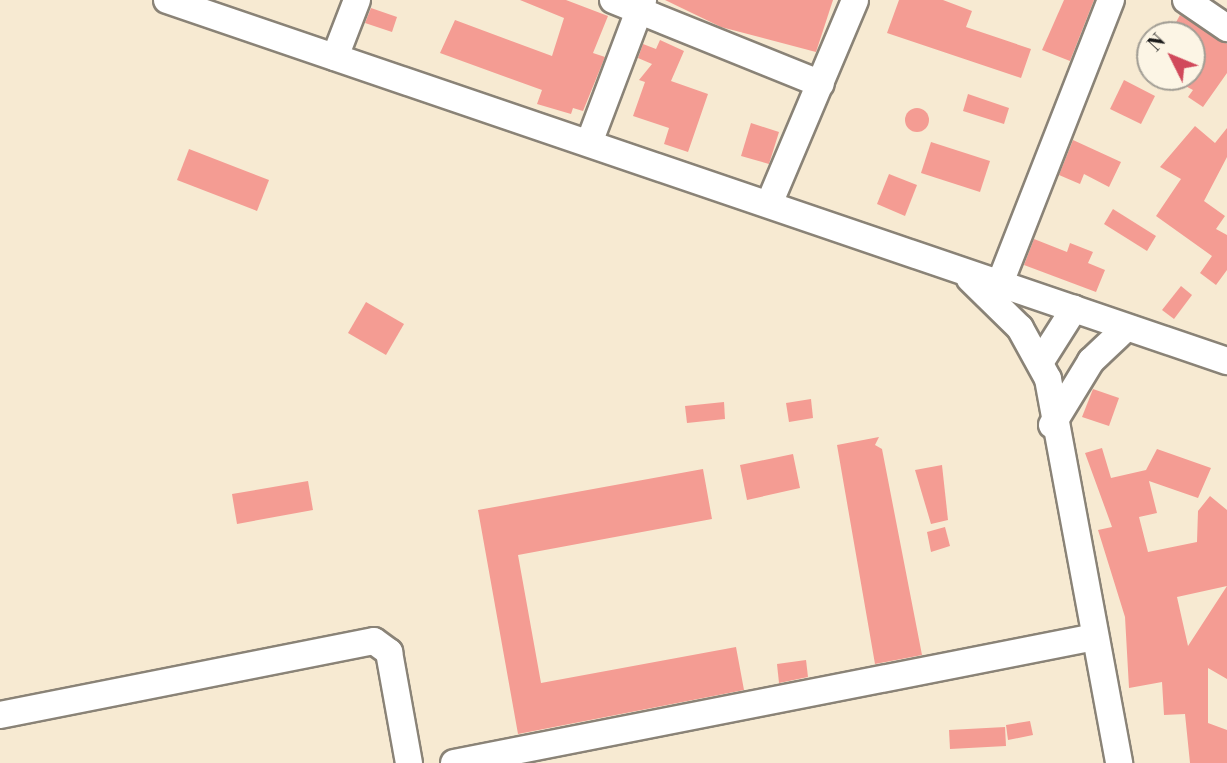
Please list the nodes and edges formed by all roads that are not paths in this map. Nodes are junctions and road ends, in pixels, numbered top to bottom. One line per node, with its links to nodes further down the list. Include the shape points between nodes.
1 (167, 0): 9 (street)
2 (356, 0): 9 (street)
3 (613, 0): 7 (street)
4 (855, 0): 10 (street)
5 (1111, 0): 14 (street)
6 (1186, 0): 8 (street)
7 (642, 5): 10 (street); 11 (street)
8 (1227, 27)
9 (335, 57): 11 (street)
10 (821, 84): 12 (street)
11 (589, 143): 12 (street)
12 (769, 204): 13 (street)
13 (948, 266): 14 (street); 17 (street, via 981,286)
14 (1000, 283): 15 (street)
15 (1074, 309): 16 (street); 17 (street)
16 (1126, 328): 18 (street); 19 (street, via 1091,361)
17 (1041, 360): 19 (street)
18 (1227, 361)
19 (1052, 425): 20 (street)
20 (1095, 637): 23 (street); 24 (street)
21 (0, 715): 22 (street, via 374,641 390,652)
22 (409, 763)
23 (454, 763)
24 (1119, 763)

